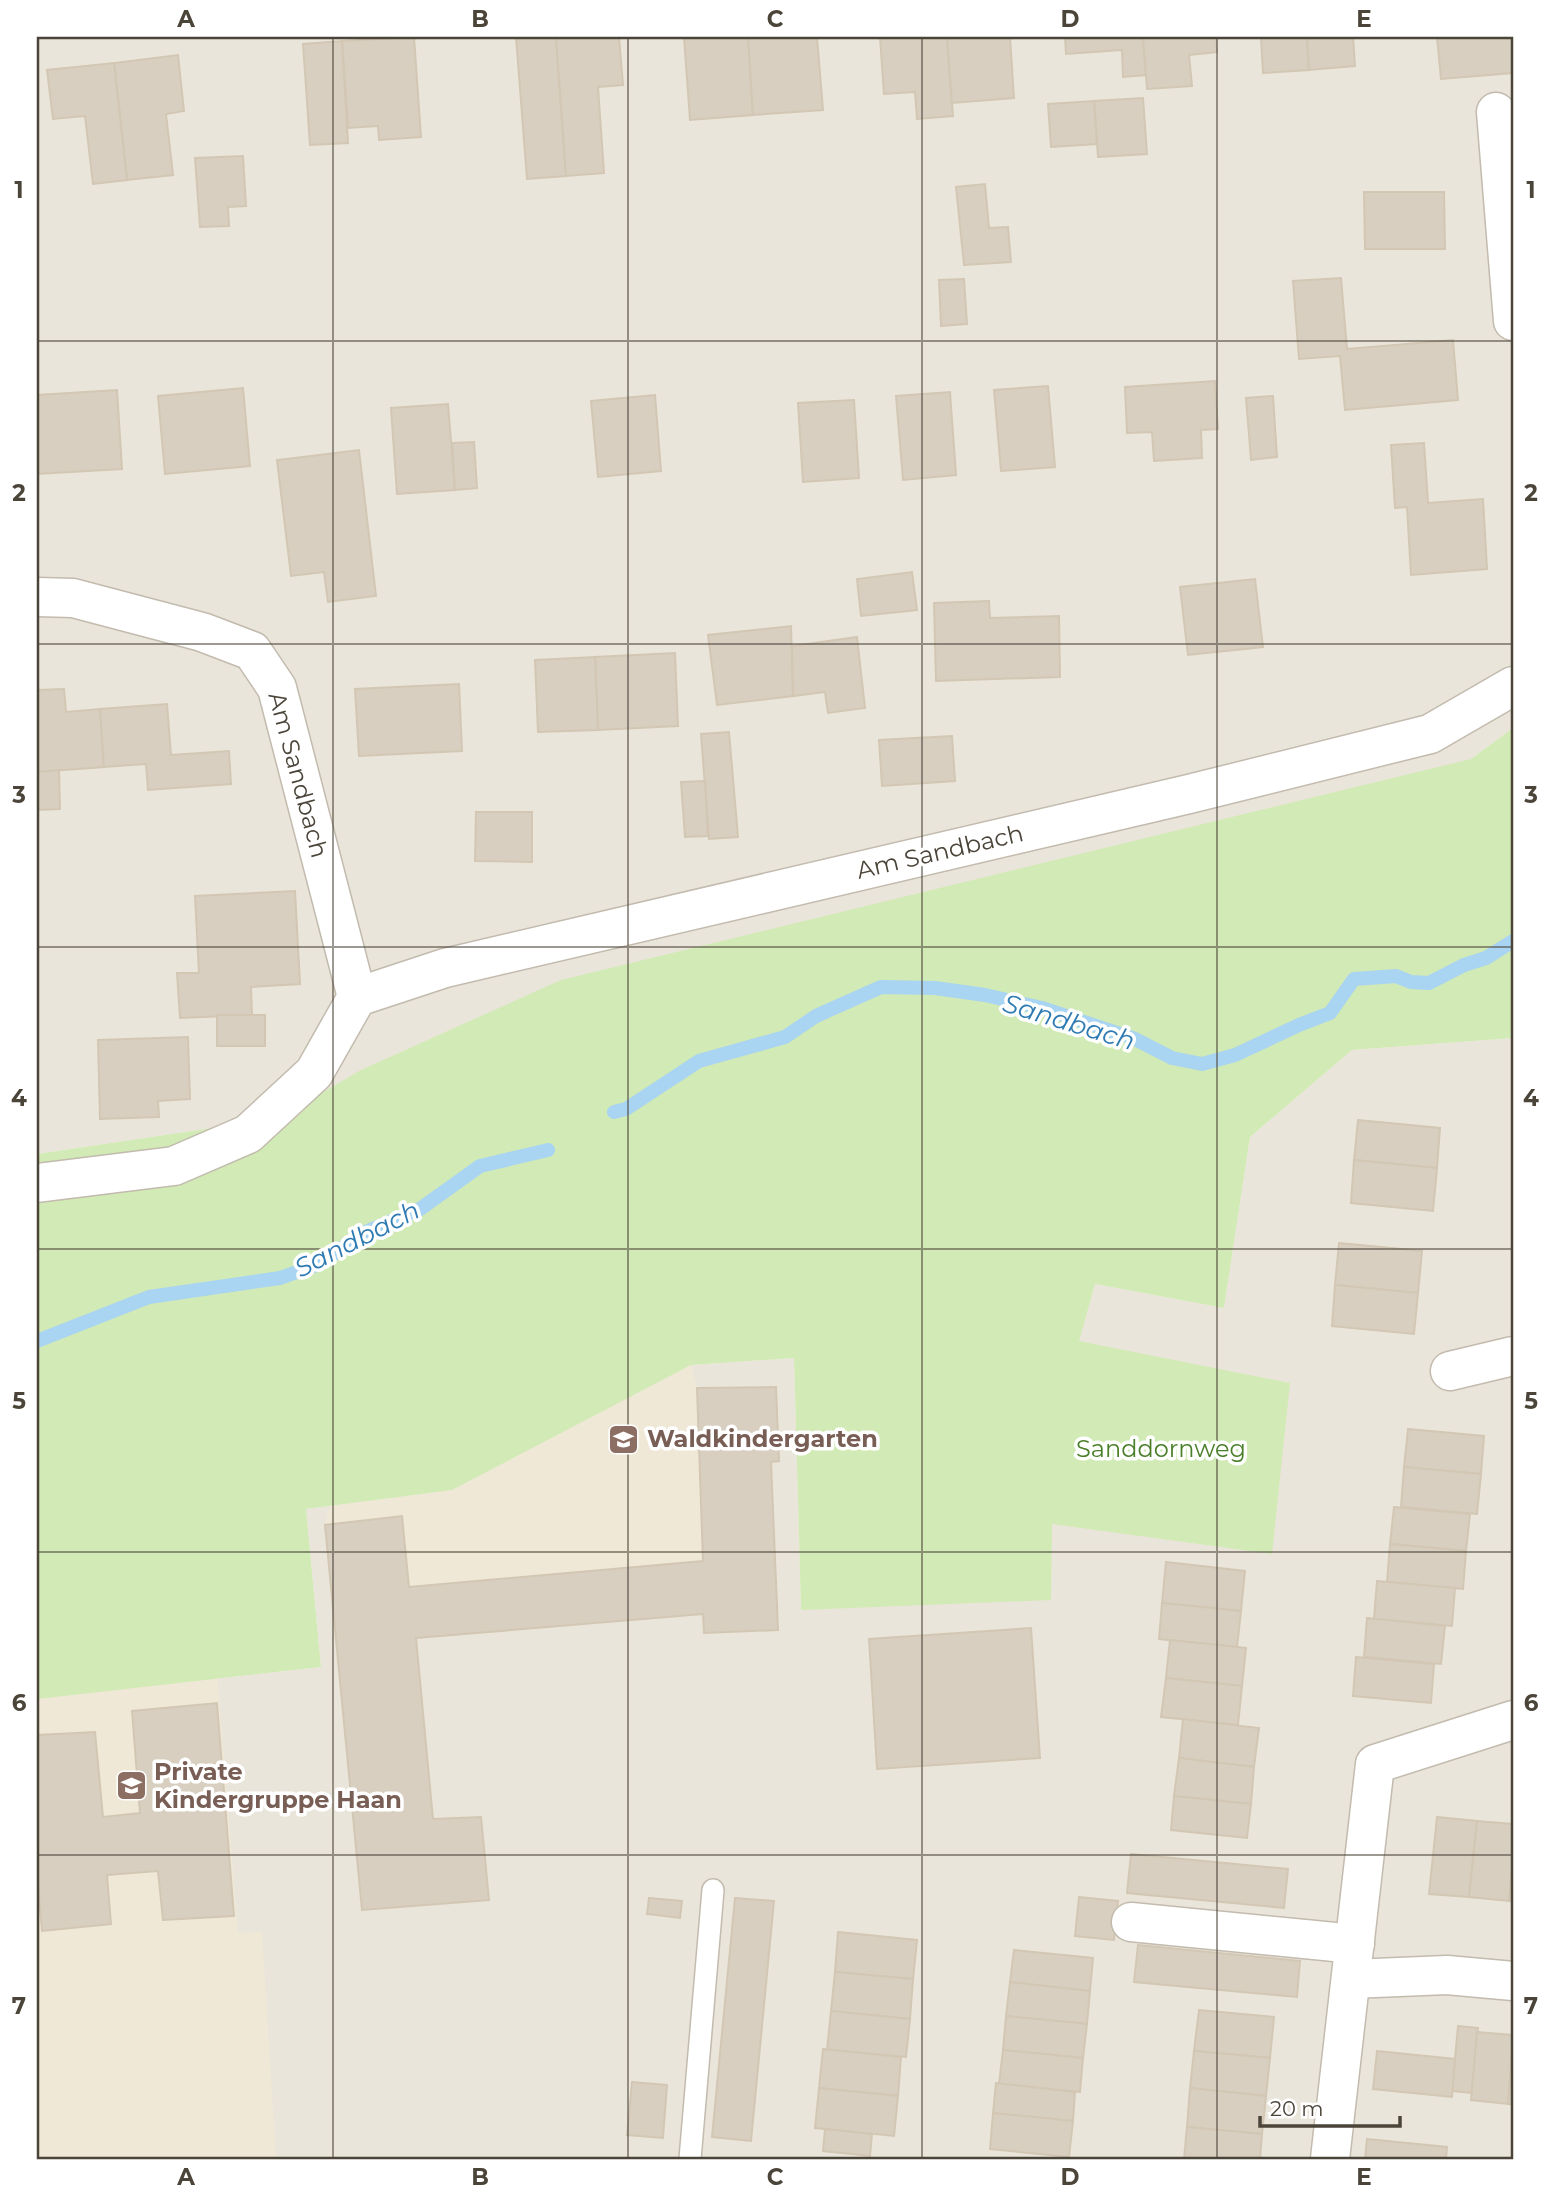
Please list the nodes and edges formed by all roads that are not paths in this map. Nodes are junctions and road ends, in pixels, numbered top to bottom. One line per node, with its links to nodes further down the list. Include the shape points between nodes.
1 (1496, 112): 2 (street)
2 (1513, 321)
3 (37, 597): 5 (street, Am Sandbach, via 73,598 202,632 252,651 276,688)
4 (1513, 686): 5 (street, Am Sandbach, via 1430,734 444,968)
5 (357, 997): 6 (street, via 314,1073 248,1134 174,1166)
6 (37, 1183)
7 (1513, 1356): 8 (street, via 1450,1371)
8 (1513, 1378)
9 (1513, 1720): 12 (street, via 1375,1764)
10 (713, 1890): 14 (lane)
11 (1131, 1922): 12 (street)
12 (1353, 1962): 13 (street); 15 (street)
13 (1513, 1981)
14 (690, 2159)
15 (1330, 2159)

